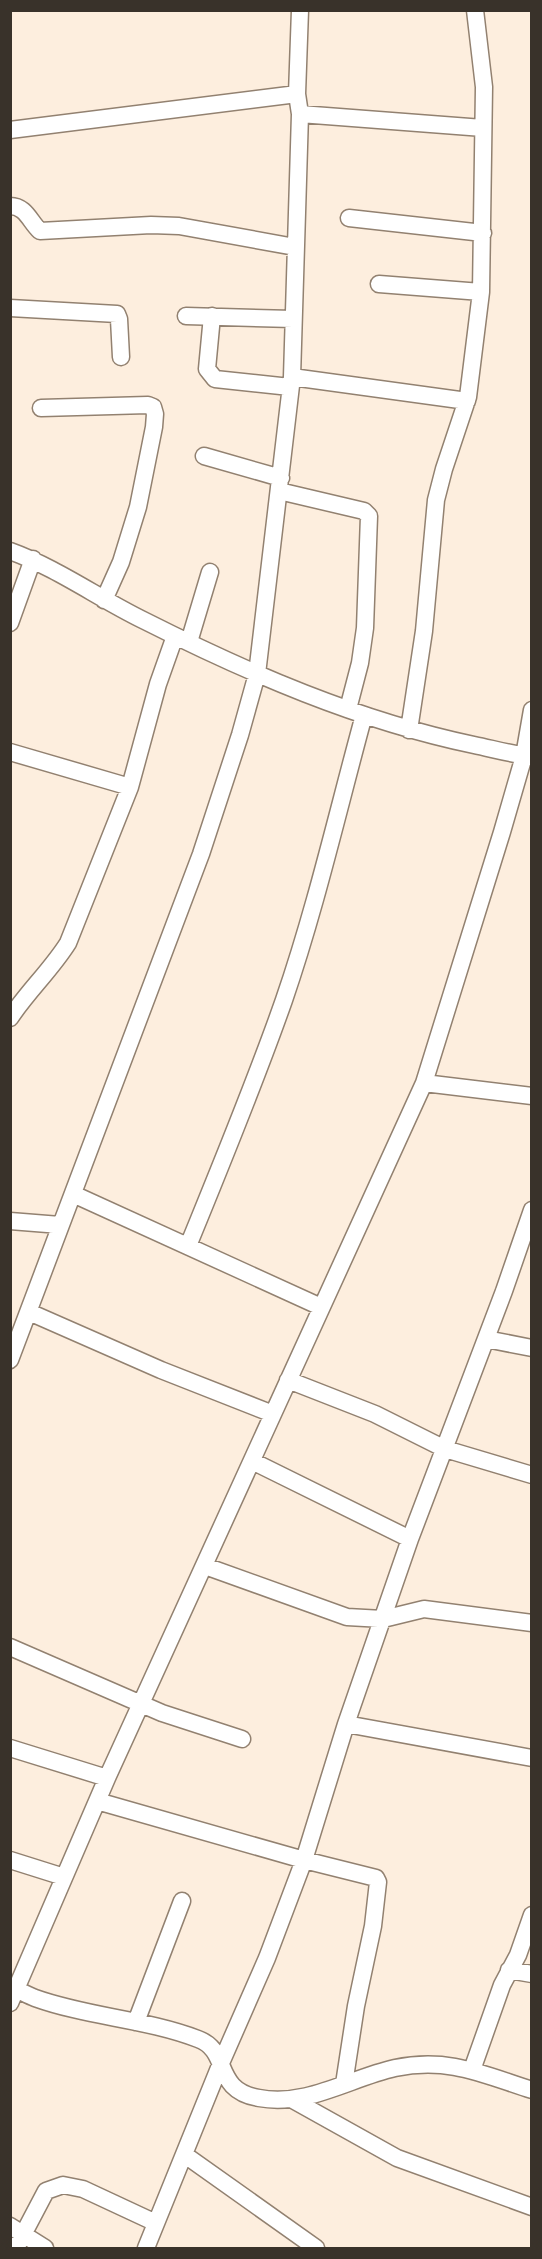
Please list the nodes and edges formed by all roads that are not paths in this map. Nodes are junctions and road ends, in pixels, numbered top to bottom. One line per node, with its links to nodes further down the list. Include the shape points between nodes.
1 (300, 10): 3 (street)
2 (475, 10): 5 (street, via 484,87)
3 (297, 94): 4 (street); 6 (street)
4 (300, 114): 5 (street); 10 (street)
5 (483, 129): 9 (street)
6 (10, 130)
7 (10, 206): 10 (street, via 25,211 40,231 179,226)
8 (349, 218): 9 (street)
9 (483, 233): 12 (street)
10 (295, 247): 16 (street)
11 (379, 284): 12 (street)
12 (482, 292): 19 (street)
13 (10, 308): 17 (street, via 117,314)
14 (186, 315): 15 (street)
15 (212, 316): 16 (street); 18 (street, via 207,369 210,375 215,379)
16 (293, 319): 18 (street)
17 (121, 357)
18 (291, 382): 19 (street); 22 (street)
19 (467, 401): 33 (street, via 436,500 424,631)
20 (41, 408): 26 (street, via 153,407 154,427 138,507)
21 (204, 456): 22 (street)
22 (280, 485): 29 (street); 30 (street, via 364,511 369,516 366,628)
23 (10, 551): 24 (street)
24 (33, 559): 26 (street); 27 (street)
25 (210, 572): 28 (street)
26 (104, 600): 28 (street)
27 (10, 623)
28 (182, 639): 29 (street); 36 (street, via 158,684)
29 (257, 674): 30 (street); 40 (street, via 201,854)
30 (348, 709): 32 (street)
31 (531, 710): 35 (street)
32 (364, 715): 33 (street); 44 (street, via 285,998)
33 (409, 730): 35 (street)
34 (10, 752): 36 (street)
35 (528, 756): 38 (street)
36 (130, 787): 37 (street, via 68,943)
37 (10, 1017)
38 (424, 1083): 39 (street); 45 (street)
39 (531, 1096)
40 (74, 1194): 43 (street); 44 (street)
41 (531, 1210): 47 (street)
42 (10, 1221): 43 (street)
43 (60, 1225): 46 (street)
44 (188, 1246): 45 (street)
45 (321, 1307): 50 (street)
46 (29, 1312): 49 (street); 51 (street)
47 (486, 1340): 48 (street); 52 (street)
48 (531, 1348)
49 (10, 1360)
50 (288, 1380): 51 (street); 52 (street, via 375,1414)
51 (273, 1414): 53 (street)
52 (445, 1449): 54 (street); 55 (street)
53 (252, 1461): 55 (street); 56 (street)
54 (531, 1475)
55 (410, 1539): 57 (street)
56 (205, 1566): 57 (street, via 347,1617); 60 (street)
57 (383, 1619): 58 (street, via 424,1609); 61 (street)
58 (531, 1623)
59 (10, 1647): 60 (street)
60 (141, 1702): 62 (street, via 162,1713); 65 (street)
61 (346, 1724): 64 (street); 68 (street)
62 (242, 1739)
63 (10, 1748): 65 (street)
64 (531, 1758)
65 (107, 1778): 66 (street)
66 (97, 1801): 68 (street); 69 (street)
67 (10, 1860): 69 (street)
68 (304, 1860): 76 (street, via 267,1959); 78 (street, via 377,1880 373,1926)
69 (64, 1877): 74 (street)
70 (182, 1901): 75 (street)
71 (531, 1915): 72 (street)
72 (509, 1970): 73 (street); 77 (street)
73 (531, 1974)
74 (13, 1993): 75 (street)
75 (136, 2022): 76 (street, via 199,2039 212,2048)
76 (221, 2063): 80 (street, via 229,2083 242,2094); 81 (street)
77 (472, 2070): 78 (street, via 429,2064 396,2068); 79 (street)
78 (344, 2084): 80 (street)
79 (531, 2090)
80 (293, 2100): 82 (street, via 397,2158)
81 (185, 2156): 83 (street); 87 (street)
82 (531, 2207)
83 (156, 2223): 84 (street, via 83,2189 63,2185 46,2191); 86 (street)
84 (17, 2236): 85 (street)
85 (45, 2248)
86 (146, 2248)
87 (316, 2248)

